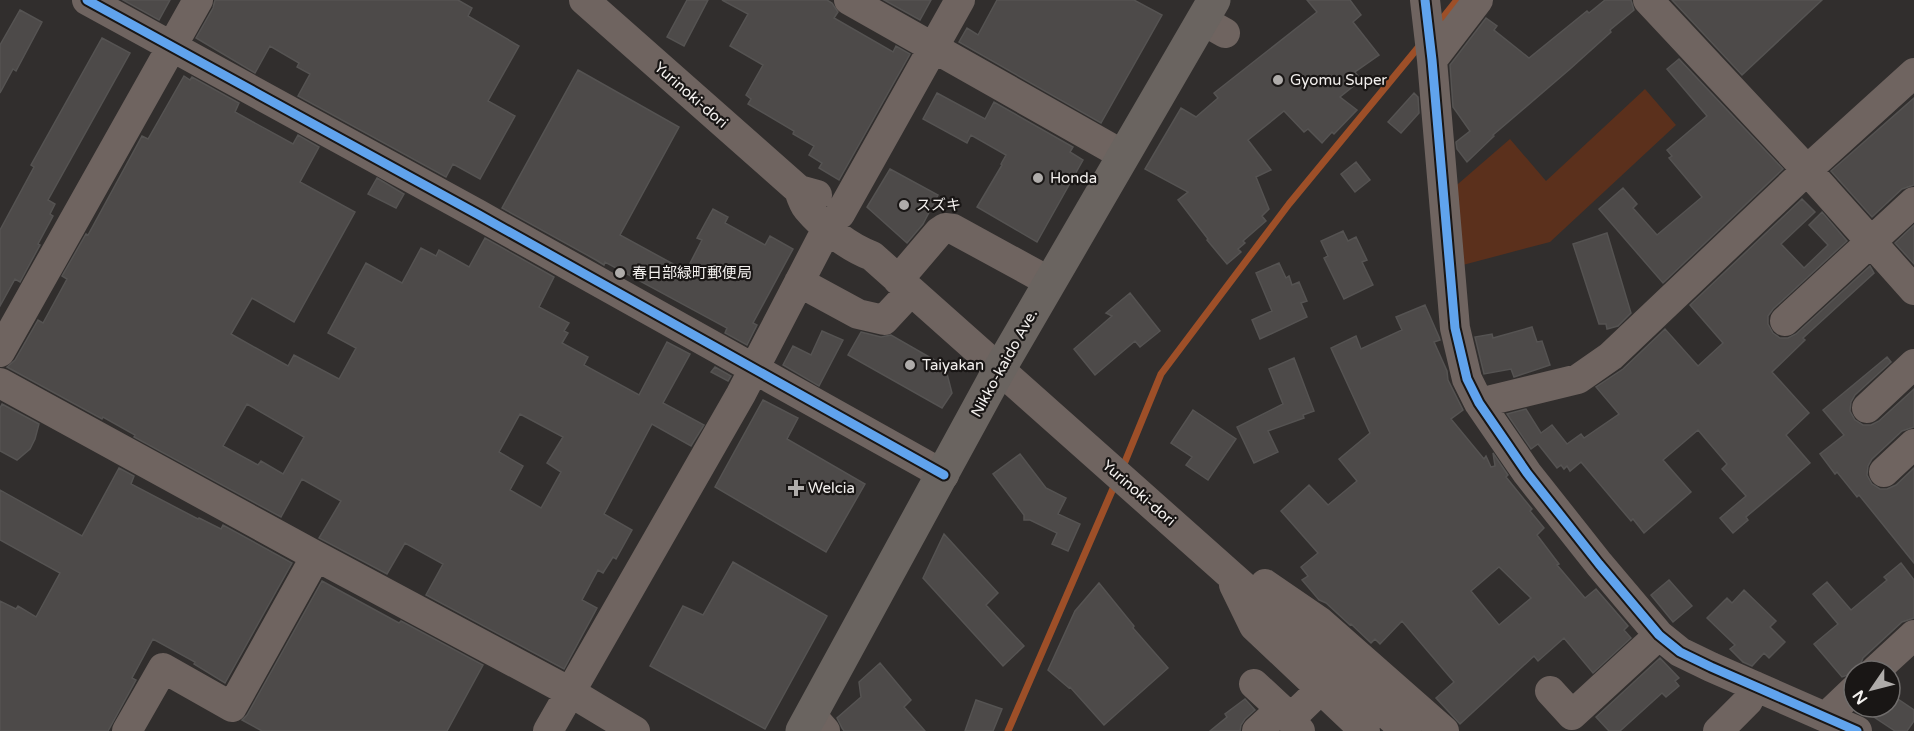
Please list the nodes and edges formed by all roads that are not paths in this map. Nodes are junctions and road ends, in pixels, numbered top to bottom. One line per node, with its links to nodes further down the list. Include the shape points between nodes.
1 (87, 0): 10 (street)
2 (198, 0): 10 (street)
3 (584, 0): 16 (street, Yurinoki-dori, via 799,190 819,196)
4 (849, 0): 11 (street)
5 (960, 0): 11 (street)
6 (1478, 0): 9 (street)
7 (1648, 0): 14 (street)
8 (1214, 18): 13 (highway, Nikko-kaido Ave.)
9 (1429, 35): 28 (street, via 1455,327 1467,379)
10 (172, 46): 23 (street); 25 (street)
11 (934, 48): 13 (street); 16 (street)
12 (1914, 73): 14 (street)
13 (1123, 155): 19 (highway, Nikko-kaido Ave.)
14 (1807, 170): 17 (street); 28 (street, via 1611,356 1578,379)
15 (1914, 202): 17 (street)
16 (835, 222): 18 (street, via 821,240); 21 (street, Yurinoki-dori, via 862,234 872,256)
17 (1870, 242): 20 (street); 22 (street)
18 (800, 282): 21 (street, via 858,314 884,320); 25 (street)
19 (1050, 282): 21 (street, via 945,228); 26 (highway, Nikko-kaido Ave.)
20 (1913, 285)
21 (905, 286): 26 (street, Yurinoki-dori)
22 (1785, 321)
23 (0, 352)
24 (1914, 364): 29 (street)
25 (754, 369): 32 (street); 42 (street)
26 (999, 370): 32 (highway, Nikko-kaido Ave.); 34 (street, Yurinoki-dori)
27 (0, 383): 33 (street)
28 (1479, 403): 35 (street, via 1527,473)
29 (1868, 408)
30 (1914, 444): 31 (street)
31 (1884, 472)
32 (944, 475): 46 (highway, Nikko-kaido Ave.)
33 (316, 556): 42 (street); 47 (street, via 232,707 163,668)
34 (1228, 571): 40 (street, via 1254,626); 52 (street, Yurinoki-dori); 53 (street, via 1266,584 1318,621)
35 (1659, 635): 39 (street, via 1680,652); 41 (street, via 1572,715)
36 (1914, 635): 37 (street)
37 (1888, 659)
38 (1254, 684): 45 (street)
39 (1755, 686): 44 (street); 54 (street, via 1749,702)
40 (1320, 690): 45 (street); 51 (street)
41 (1550, 691)
42 (570, 692): 48 (street); 49 (street)
43 (1842, 701): 44 (street)
44 (1830, 718): 55 (street)
45 (1291, 720): 50 (street)
46 (813, 726)
47 (127, 731)
48 (548, 731)
49 (635, 731)
50 (1257, 731)
51 (1365, 731)
52 (1406, 731)
53 (1444, 731)
54 (1718, 731)
55 (1857, 731)

